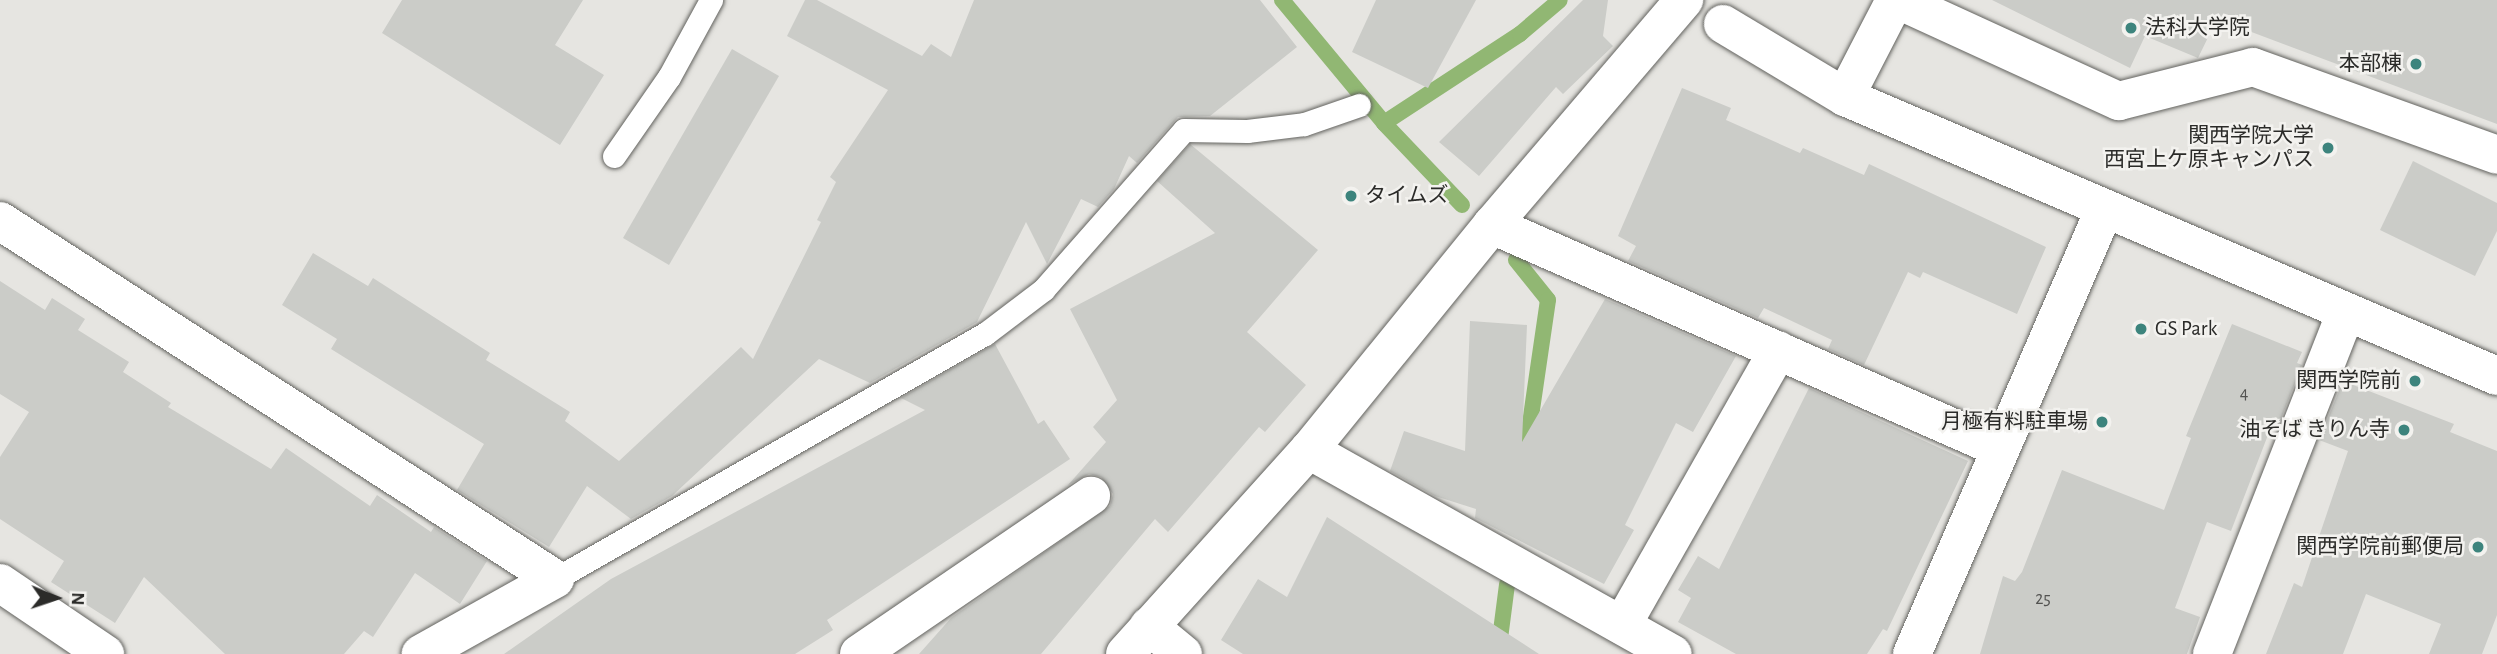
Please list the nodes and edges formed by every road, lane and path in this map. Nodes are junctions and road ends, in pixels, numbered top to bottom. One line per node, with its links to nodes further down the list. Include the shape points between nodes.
1 (711, 0): 7 (lane, via 669,77)
2 (1684, 0): 11 (street)
3 (1896, 0): 5 (street); 8 (street, via 2119,101 2253,66)
4 (1712, 12): 5 (street)
5 (1845, 97): 9 (street)
6 (1359, 105): 18 (lane, via 1304,124 1247,131 1184,130 1043,290 985,334)
7 (614, 156)
8 (2497, 156)
9 (2104, 211): 12 (street); 15 (street)
10 (0, 221): 18 (street)
11 (1492, 225): 13 (street); 16 (street)
12 (2346, 312): 14 (street); 28 (street)
13 (1778, 351): 15 (street); 20 (street)
14 (2497, 376)
15 (1999, 448): 27 (street, via 1958,558)
16 (1309, 450): 20 (street); 21 (street)
17 (1091, 496): 24 (street)
18 (555, 579): 23 (street)
19 (0, 583): 22 (street)
20 (1622, 625): 26 (street)
21 (1137, 640): 25 (street)
22 (105, 654)
23 (421, 654)
24 (859, 654)
25 (1183, 654)
26 (1673, 654)
27 (1912, 654)
28 (2212, 654)

